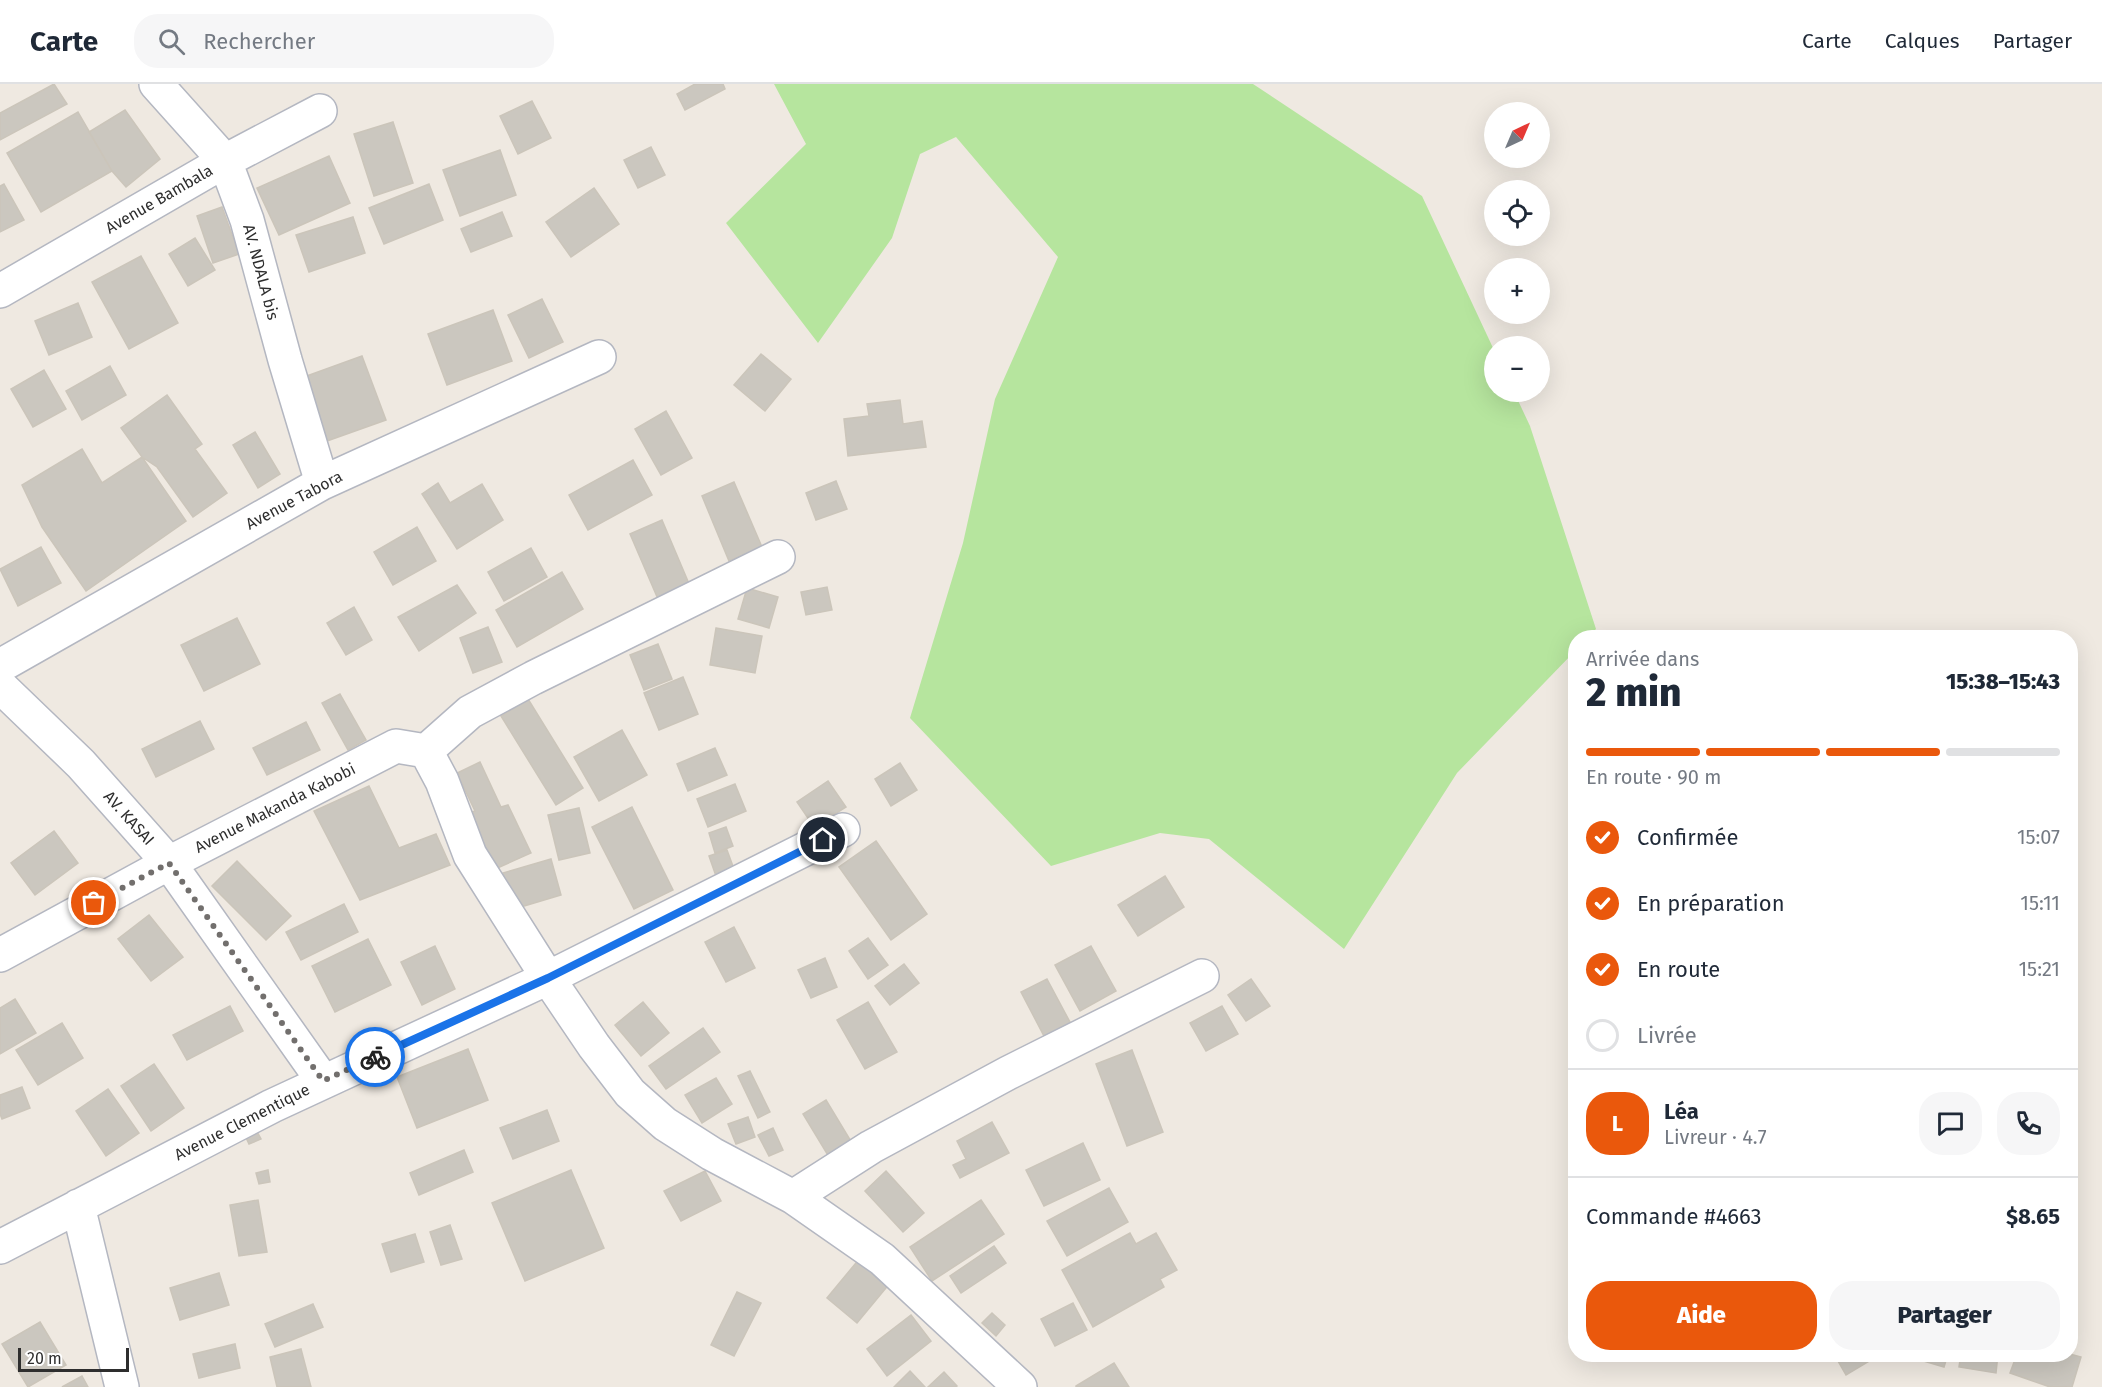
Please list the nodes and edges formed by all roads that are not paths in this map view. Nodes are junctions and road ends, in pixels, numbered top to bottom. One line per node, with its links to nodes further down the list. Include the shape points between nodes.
1 (156, 84): 3 (street, AV. NDALA bis)
2 (320, 111): 3 (street, Avenue Bambala)
3 (225, 161): 4 (street, Avenue Bambala); 6 (street, AV. NDALA bis, via 247,220)
4 (0, 291)
5 (599, 357): 6 (street, Avenue Tabora)
6 (322, 483): 8 (street, Avenue Tabora)
7 (778, 557): 10 (street, via 470,712)
8 (0, 666)
9 (0, 686): 12 (street, AV. KASAI, via 81,764)
10 (426, 751): 12 (street, Avenue Makanda Kabobi, via 396,746); 15 (street, via 442,781 470,855)
11 (843, 830): 15 (street, Avenue Clementique)
12 (169, 863): 13 (street, Avenue Makanda Kabobi); 16 (street, AV. KASAI)
13 (0, 955)
14 (1202, 976): 17 (street, via 1008,1073 872,1147)
15 (548, 978): 16 (street, Avenue Clementique); 17 (street, via 594,1046 638,1101 712,1155)
16 (323, 1081): 18 (street, Avenue Clementique)
17 (793, 1197): 21 (street, via 882,1259)
18 (78, 1206): 19 (street, Avenue Clementique); 20 (street)
19 (0, 1247)
20 (122, 1387)
21 (1020, 1387)

